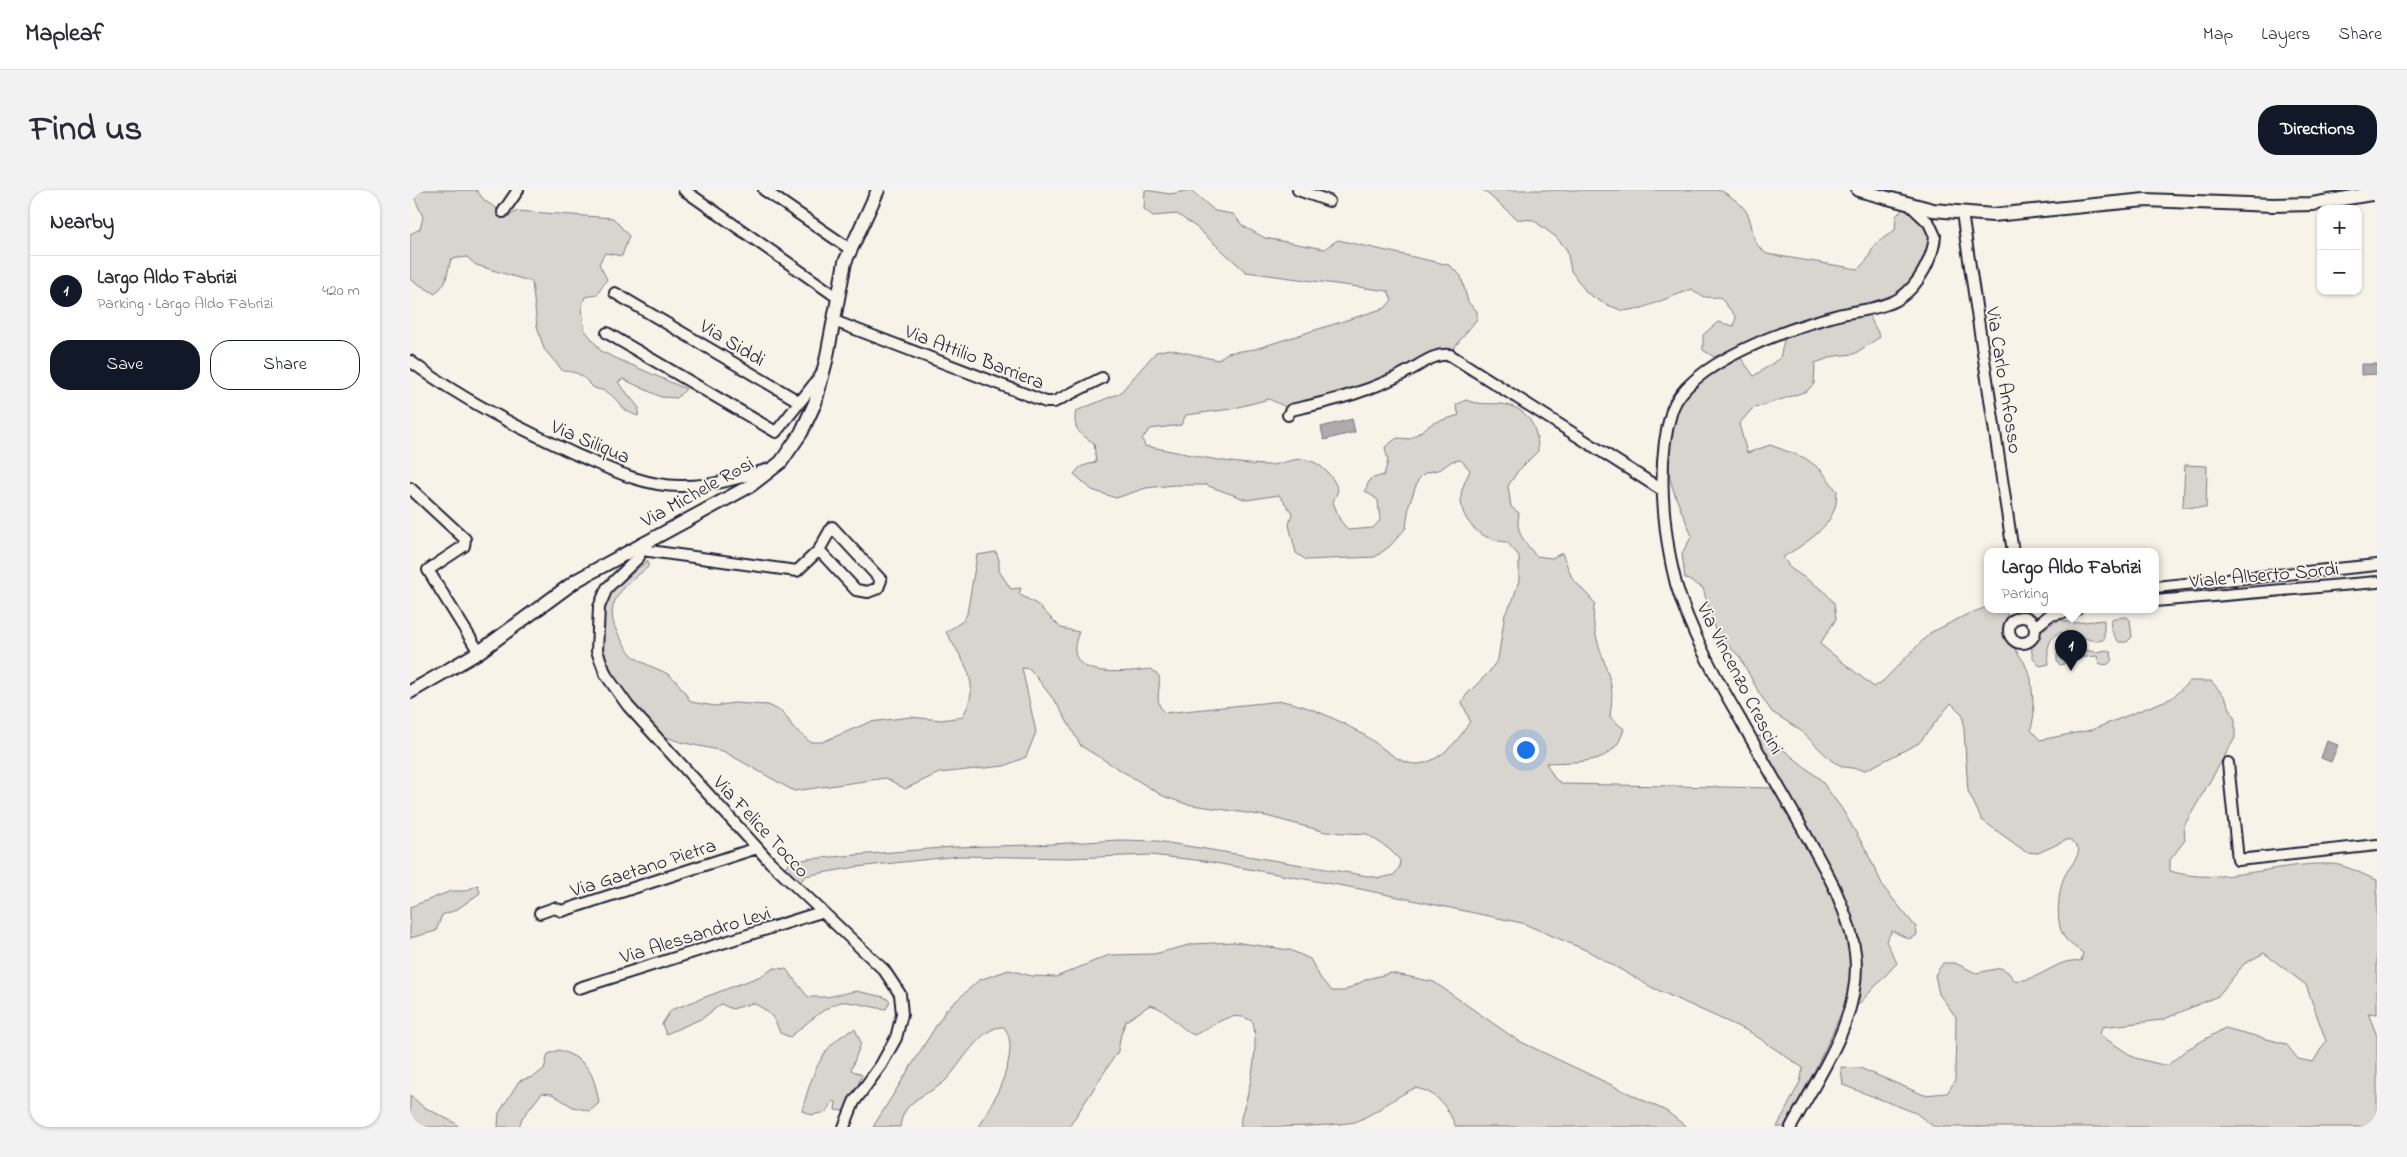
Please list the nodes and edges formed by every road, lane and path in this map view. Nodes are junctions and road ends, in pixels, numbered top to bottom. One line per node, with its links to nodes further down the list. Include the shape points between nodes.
1 (518, 190): 10 (street)
2 (684, 190): 14 (street)
3 (764, 190): 12 (street)
4 (878, 190): 12 (street, Via Michele Rosi)
5 (1298, 190): 8 (street)
6 (1858, 190): 9 (street)
7 (2377, 192): 11 (street, via 2305,205 2145,200 2015,213)
8 (1328, 200)
9 (1908, 204): 11 (street); 24 (street, Via Vincenzo Crescini, via 1929,223 1935,234 1927,264 1913,285 1890,303 1821,320 1774,336 1692,381 1678,399 1670,419)
10 (503, 212)
11 (1962, 213): 26 (street, Via Carlo Anfosso)
12 (850, 249): 14 (street, Via Michele Rosi)
13 (615, 293): 20 (street, Via Siddi)
14 (837, 297): 15 (street, Via Michele Rosi)
15 (834, 321): 18 (street, Via Michele Rosi); 19 (street, Via Attilio Barriera, via 1048,402)
16 (607, 333): 20 (street, via 776,432)
17 (410, 361): 22 (street, Via Siliqua, via 458,395 501,419 636,479 696,486 724,482)
18 (824, 373): 20 (street); 22 (street, Via Michele Rosi, via 805,426)
19 (1102, 378)
20 (800, 402)
21 (1288, 415): 24 (street, via 1291,410 1356,394 1401,376 1436,356 1450,355)
22 (776, 467): 25 (street, Via Michele Rosi, via 750,486)
23 (410, 488): 37 (street, via 465,539 464,546 428,570)
24 (1662, 490): 46 (street, Via Vincenzo Crescini, via 1674,573 1693,628 1718,682 1824,867 1844,910 1852,938 1856,970 1851,1002 1836,1042)
25 (642, 547): 27 (street, via 797,571); 37 (street, Via Michele Rosi, via 577,580); 41 (street, Via Felice Tocco, via 639,557 610,584 601,598 596,645 600,663 628,706)
26 (2012, 548)
27 (819, 550): 27 (street, via 832,527 881,580 878,588 868,592 856,590)
28 (2377, 566): 29 (street)
29 (2280, 575): 31 (street); 32 (street)
30 (2377, 582): 32 (street, Viale Alberto Sordi)
31 (2159, 587)
32 (2282, 589): 33 (street, Viale Alberto Sordi)
33 (2159, 601)
34 (2021, 613): 36 (street); 36 (street, via 2009,626 2012,639 2021,643 2028,641 2033,637)
35 (2060, 613): 36 (street, via 2050,615)
36 (2035, 627)
37 (479, 652): 38 (street, Via Michele Rosi)
38 (410, 692)
39 (2228, 763): 40 (street, via 2238,860)
40 (2377, 845)
41 (757, 848): 42 (street, Via Felice Tocco); 43 (street, Via Gaetano Pietra, via 562,911 554,908)
42 (821, 912): 44 (street, Via Alessandro Levi); 45 (street, Via Felice Tocco, via 890,976 902,1003 899,1028 892,1047 854,1102)
43 (540, 914)
44 (579, 988)
45 (844, 1127)
46 (1791, 1127)

